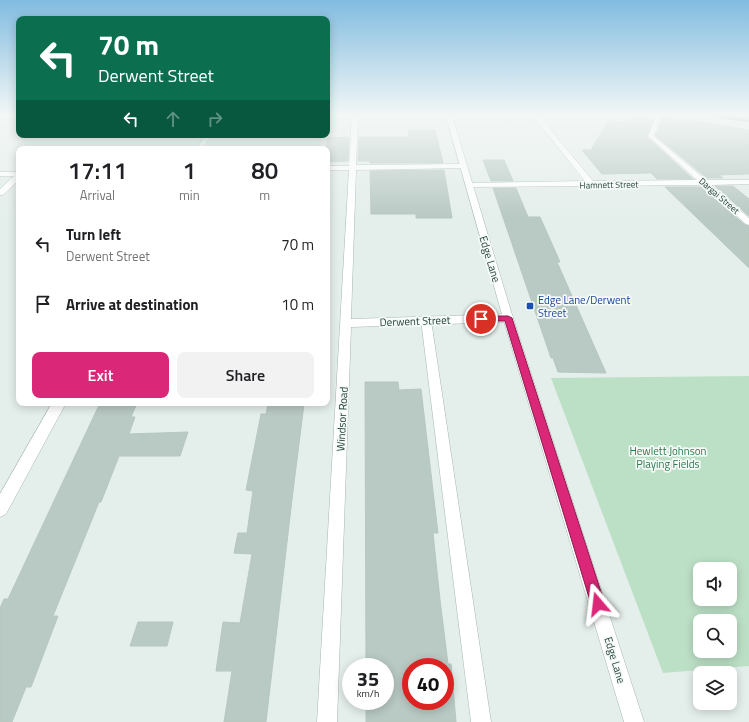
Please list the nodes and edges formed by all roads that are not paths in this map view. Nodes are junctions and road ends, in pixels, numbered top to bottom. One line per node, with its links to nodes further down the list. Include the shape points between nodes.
1 (354, 150): 7 (street, Windsor Road)
2 (458, 150): 5 (street, Edge Lane)
3 (563, 150): 14 (street)
4 (666, 150): 12 (street, Dargai Street)
5 (463, 166): 7 (street); 13 (street, Edge Lane)
6 (330, 168): 7 (street)
7 (354, 168): 19 (street, Windsor Road)
8 (0, 174): 9 (street)
9 (16, 175)
10 (16, 178): 15 (street)
11 (749, 182): 12 (street, Hamnett Street)
12 (704, 183): 14 (street, Hamnett Street); 16 (street, Dargai Street)
13 (469, 185): 14 (street, Hamnett Street); 17 (street, Edge Lane)
14 (592, 185)
15 (0, 193)
16 (749, 222)
17 (508, 318): 18 (street, Derwent Street); 24 (street, Edge Lane)
18 (426, 320): 19 (street, Derwent Street); 23 (street)
19 (346, 323): 22 (street, Windsor Road)
20 (57, 406): 21 (street)
21 (0, 509)
22 (327, 722)
23 (480, 722)
24 (634, 722)

